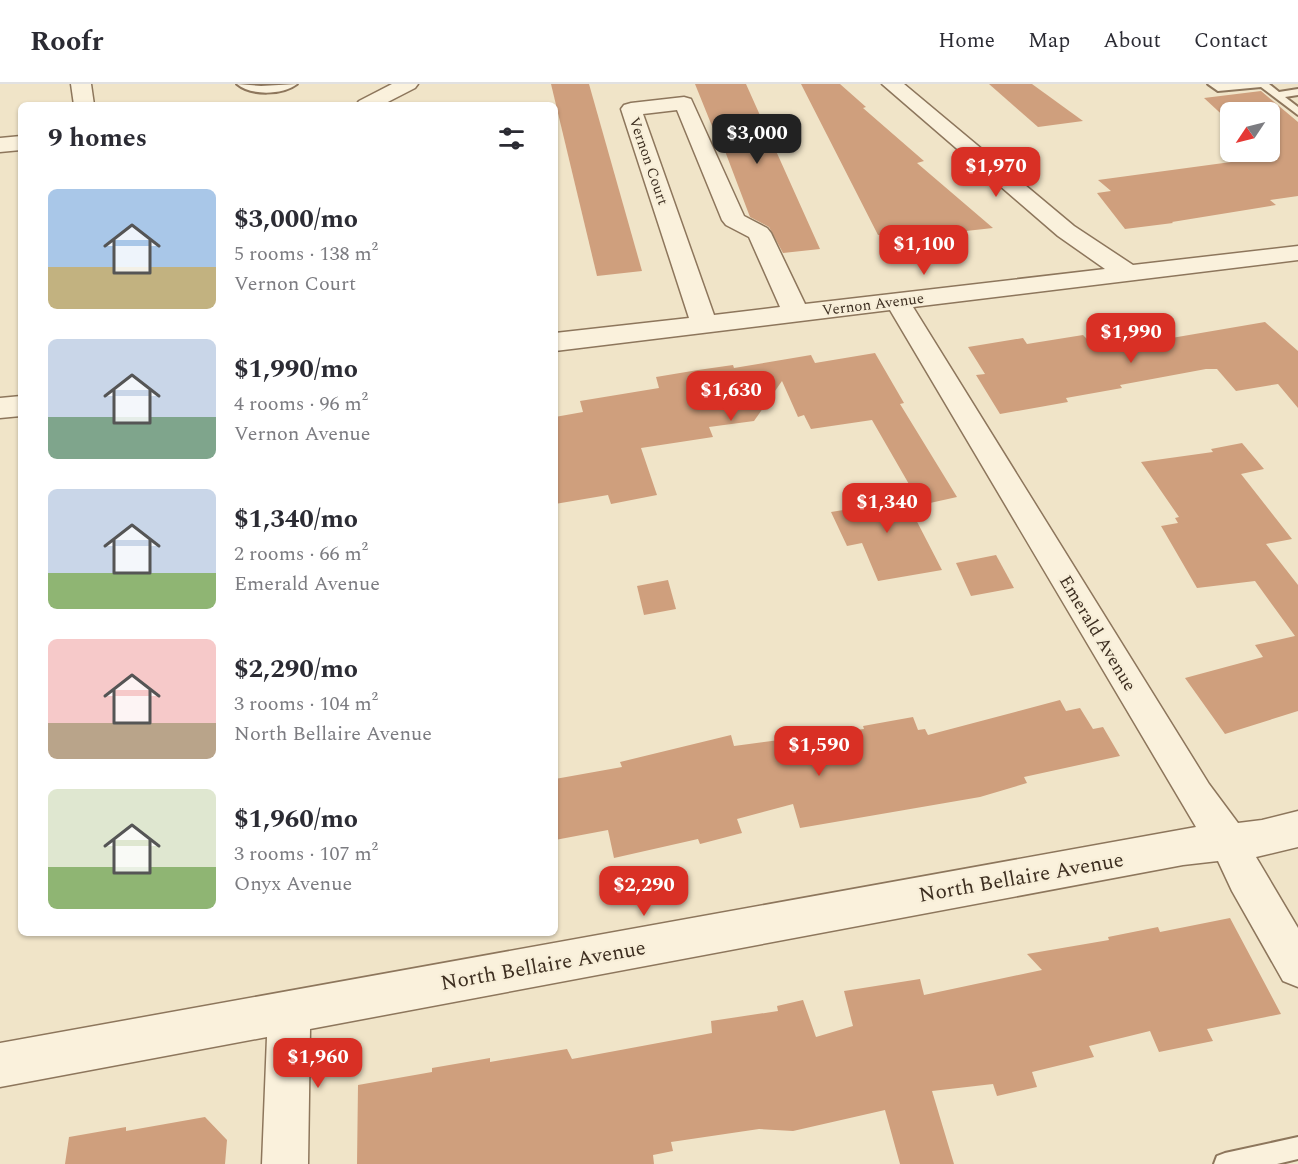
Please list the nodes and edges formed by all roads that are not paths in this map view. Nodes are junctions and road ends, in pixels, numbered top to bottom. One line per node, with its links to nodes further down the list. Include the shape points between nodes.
1 (81, 84): 9 (street)
2 (242, 84): 3 (lane, via 268,90)
3 (292, 84)
4 (408, 84): 10 (street)
5 (892, 84): 15 (street, via 1066,231)
6 (1213, 84): 8 (lane, via 1218,88 1263,84)
7 (1298, 92): 8 (lane)
8 (1276, 95): 11 (lane)
9 (84, 102)
10 (372, 102)
11 (1298, 112)
12 (18, 143): 13 (street)
13 (0, 145)
14 (1298, 253): 15 (street, Vernon Avenue)
15 (1129, 274): 16 (street, Vernon Avenue)
16 (897, 301): 17 (street, Vernon Avenue); 23 (street, Emerald Avenue, via 1196,796)
17 (796, 313): 18 (street, Vernon Avenue); 18 (street, Vernon Court, via 759,233 734,220 684,104 631,109)
18 (704, 324): 19 (street, Vernon Avenue)
19 (558, 342)
20 (18, 406): 21 (street)
21 (0, 408)
22 (1298, 829): 23 (street, North Bellaire Avenue)
23 (1229, 842): 24 (street, Emerald Avenue); 25 (street, North Bellaire Avenue)
24 (1298, 966)
25 (289, 1012): 26 (street, North Bellaire Avenue); 28 (street)
26 (0, 1065)
27 (1298, 1148): 29 (lane)
28 (285, 1164)
29 (1225, 1164)

